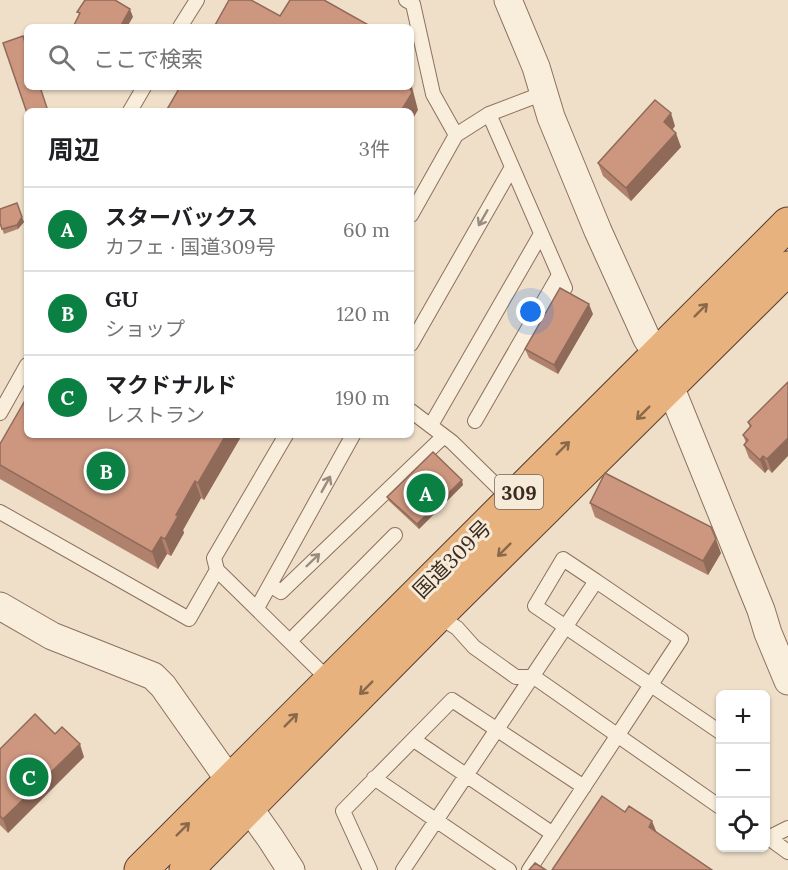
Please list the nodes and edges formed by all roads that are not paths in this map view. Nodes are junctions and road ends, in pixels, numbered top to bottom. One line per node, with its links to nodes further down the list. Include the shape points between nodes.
1 (197, 0): 4 (lane)
2 (406, 0): 9 (lane, via 413,4 433,94)
3 (508, 0): 6 (street)
4 (182, 24)
5 (142, 90): 7 (lane)
6 (544, 93): 8 (lane); 18 (street, via 598,231)
7 (131, 108)
8 (489, 114): 9 (lane); 10 (lane)
9 (456, 135): 11 (lane)
10 (512, 167): 13 (lane); 17 (lane, one-way to 17)
11 (414, 210)
12 (788, 224): 18 (highway, 国道309号 / 309, one-way to 12)
13 (541, 234): 15 (lane); 24 (lane)
14 (788, 268): 20 (highway, 国道309号 / 309)
15 (559, 274): 16 (lane); 23 (lane)
16 (565, 288)
17 (414, 339)
18 (657, 354): 20 (street); 28 (highway, 国道309号 / 309, one-way to 18)
19 (24, 370): 21 (lane)
20 (670, 385): 36 (highway, 国道309号 / 309, one-way to 36); 41 (street)
21 (0, 413)
22 (414, 413): 24 (lane)
23 (475, 421)
24 (431, 425): 25 (lane)
25 (444, 436): 28 (lane); 33 (lane, one-way to 25, via 280,592)
26 (284, 438): 31 (lane, via 214,558)
27 (351, 438): 33 (lane, one-way to 27)
28 (511, 500): 40 (highway, 国道309号 / 309)
29 (0, 512): 31 (lane, via 189,619)
30 (395, 535): 38 (lane)
31 (217, 570): 35 (lane)
32 (596, 581): 37 (lane); 37 (lane, via 563,560 535,606); 42 (lane, via 681,639)
33 (270, 585): 35 (lane)
34 (0, 606): 49 (street, via 52,636 153,676)
35 (257, 608): 38 (lane)
36 (437, 616): 39 (lane, via 516,677); 49 (highway, 国道309号 / 309, one-way to 49)
37 (567, 627): 39 (lane); 42 (lane)
38 (295, 646): 40 (lane)
39 (534, 677): 43 (lane); 45 (lane)
40 (330, 681): 49 (highway, 国道309号 / 309, one-way to 40)
41 (788, 681)
42 (652, 684): 44 (lane); 45 (lane)
43 (497, 729): 46 (lane, via 452,700); 47 (lane); 50 (lane)
44 (716, 729)
45 (618, 736): 50 (lane); 51 (lane)
46 (414, 740): 47 (lane); 48 (lane)
47 (465, 775): 52 (lane); 54 (lane)
48 (374, 778): 52 (lane); 61 (lane, via 343,811)
49 (247, 787): 58 (highway, 国道309号 / 309, one-way to 49); 59 (highway, 国道309号 / 309); 60 (street)
50 (584, 788): 54 (lane)
51 (716, 804)
52 (435, 820): 62 (lane); 63 (lane)
53 (788, 828): 55 (lane)
54 (552, 834): 64 (lane)
55 (770, 835)
56 (770, 840): 57 (lane)
57 (788, 852)
58 (141, 870)
59 (186, 870)
60 (291, 870)
61 (370, 870)
62 (403, 870)
63 (509, 870)
64 (529, 870)

